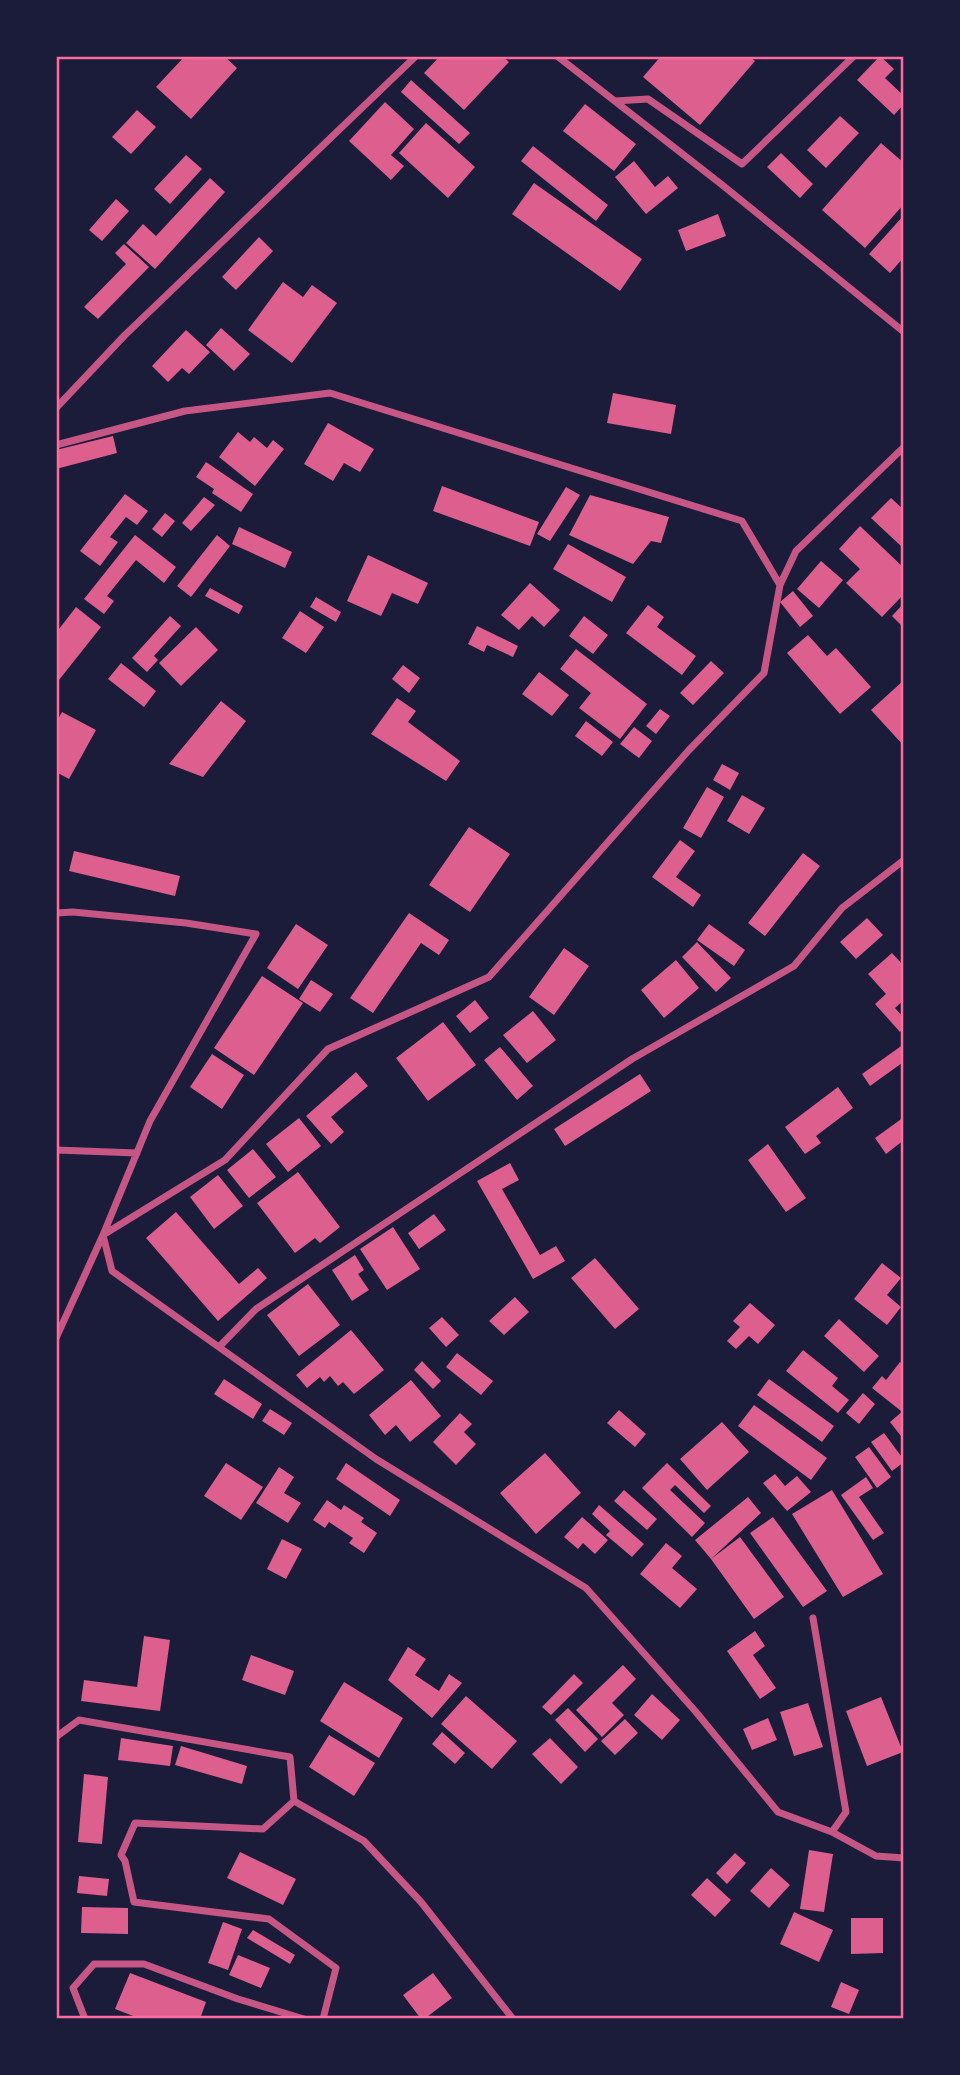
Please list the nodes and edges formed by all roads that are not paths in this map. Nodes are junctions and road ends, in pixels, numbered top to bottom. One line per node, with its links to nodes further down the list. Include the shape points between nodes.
1 (416, 56): 6 (street, via 125,335)
2 (557, 56): 4 (street)
3 (854, 56): 4 (street, via 742,164 648,99)
4 (614, 101): 5 (street)
5 (904, 332)
6 (56, 408)
7 (56, 445): 9 (street, via 185,411 330,393 742,521)
8 (904, 447): 9 (street, via 796,551)
9 (780, 585): 14 (street, via 764,673 689,750 489,977 328,1049 225,1160)
10 (904, 860): 16 (street, via 842,908 794,966 632,1059 256,1308)
11 (56, 913): 13 (street, via 186,923 256,934 150,1121)
12 (56, 1150): 13 (street)
13 (137, 1153): 14 (street)
14 (103, 1235): 15 (street); 16 (street, via 112,1271)
15 (56, 1338)
16 (219, 1347): 20 (street, via 376,1459 586,1588 778,1812)
17 (813, 1618): 20 (street, via 846,1812)
18 (56, 1737): 19 (street, via 79,1720 290,1756)
19 (294, 1801): 24 (street, via 263,1829 135,1822 121,1855 134,1902 269,1919 336,1968); 25 (street, via 364,1841 421,1902)
20 (832, 1832): 21 (street, via 876,1856)
21 (904, 1858)
22 (85, 2019): 23 (street, via 73,1988 94,1964 144,1964)
23 (304, 2019)
24 (323, 2019)
25 (513, 2019)

